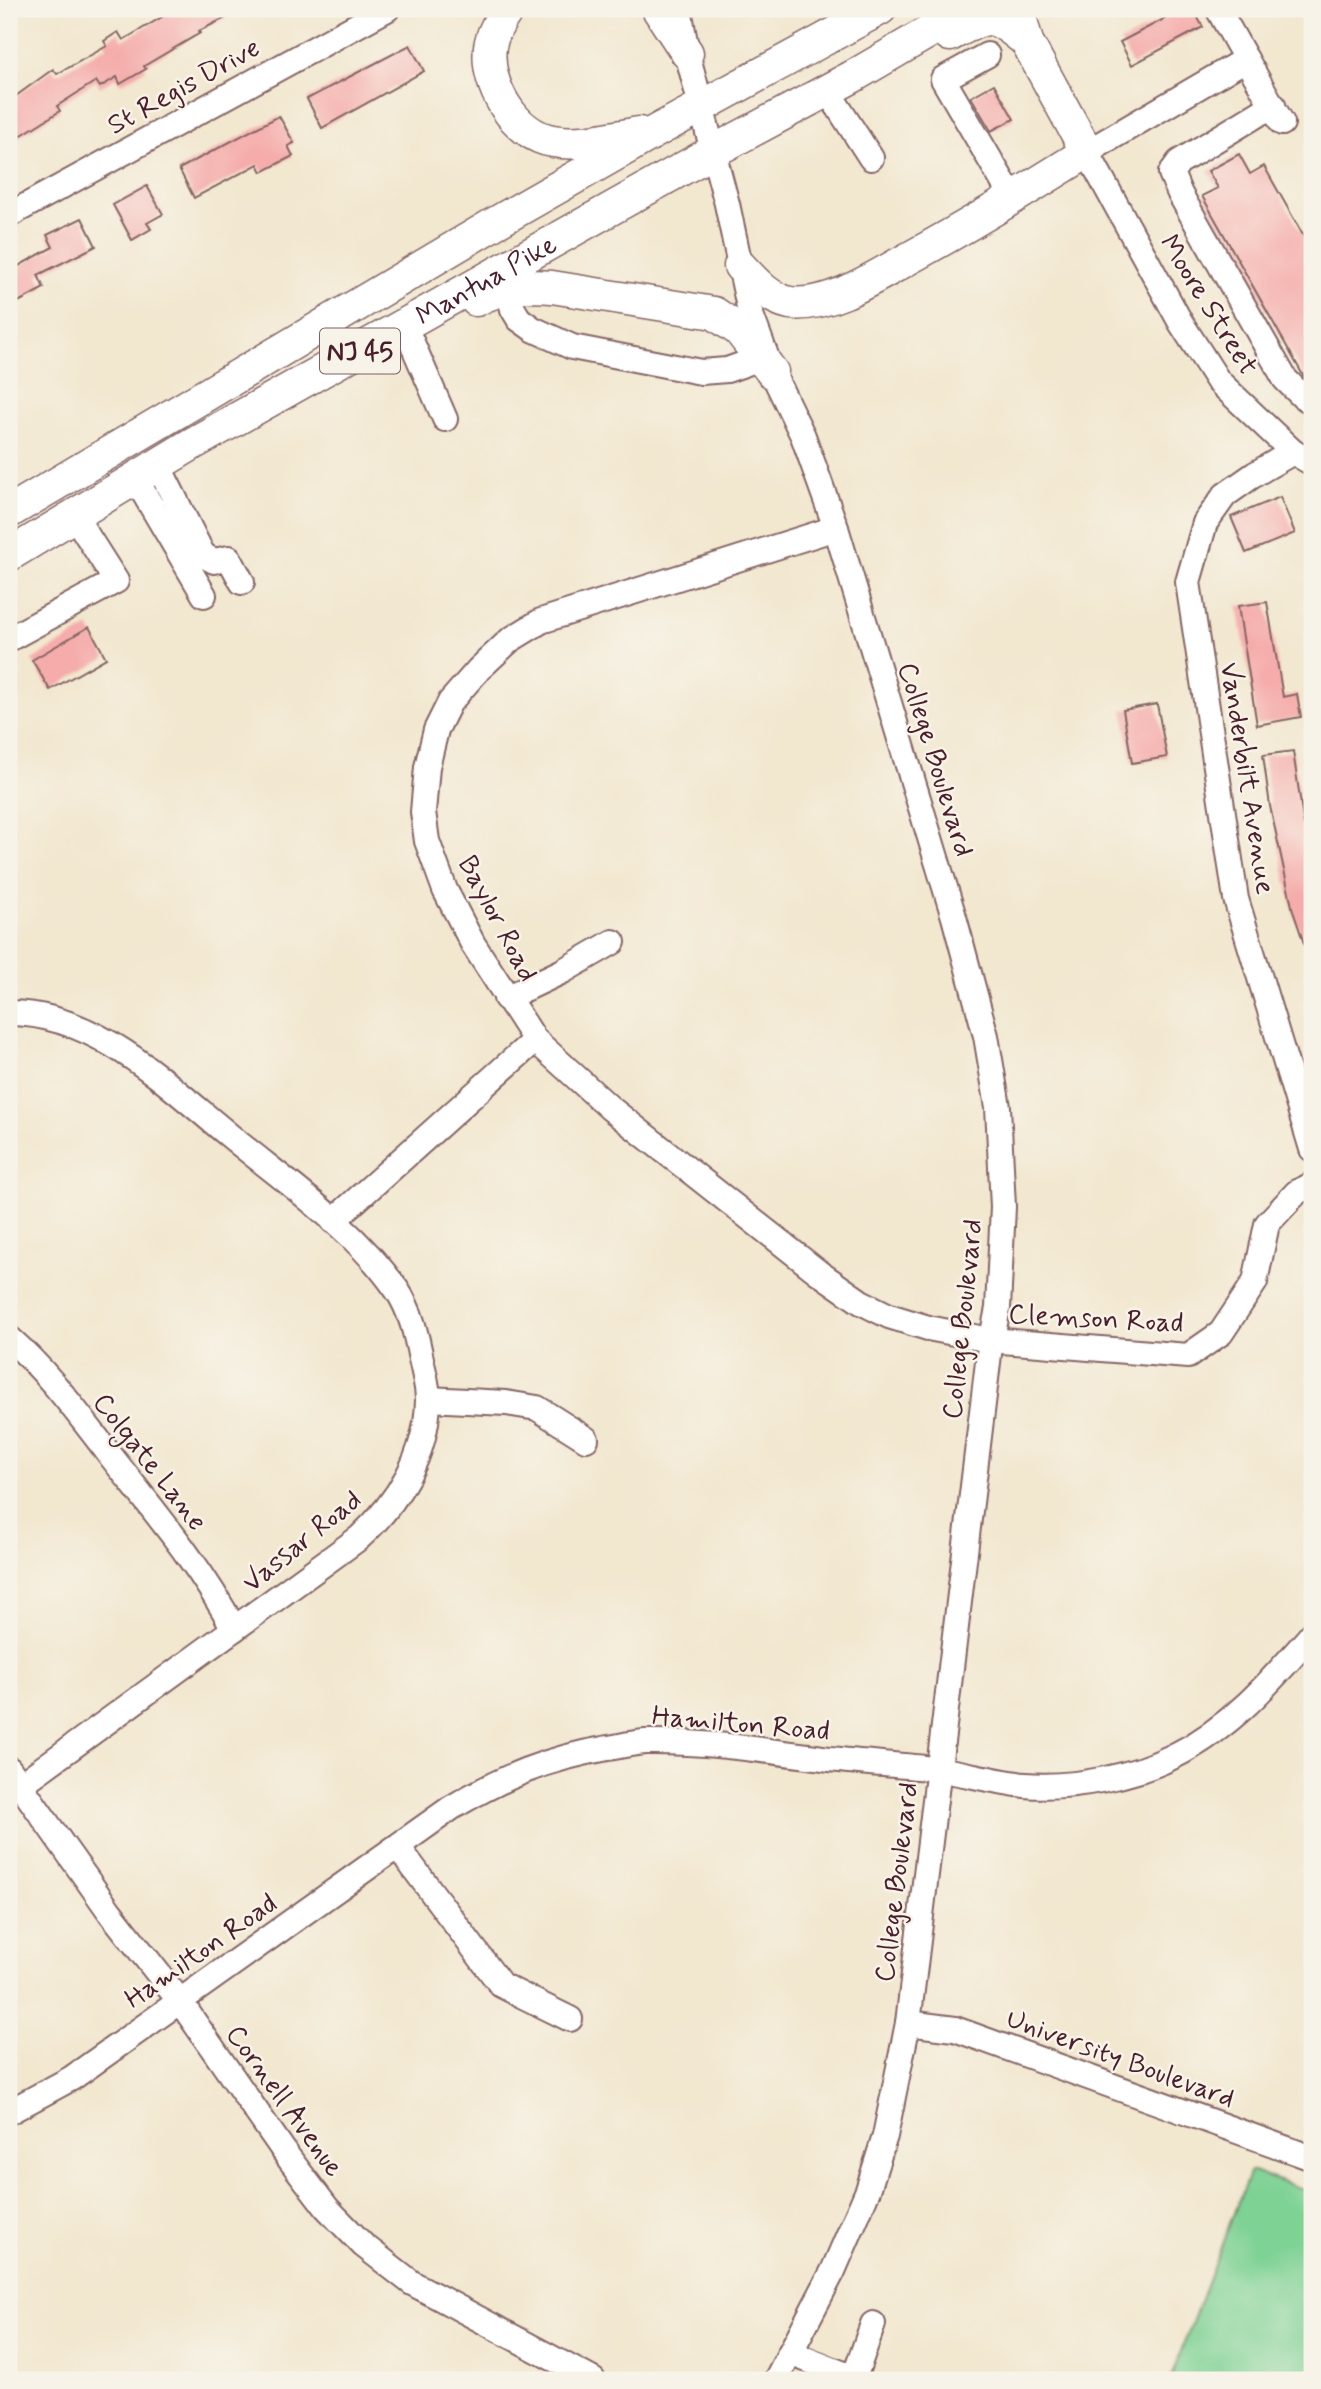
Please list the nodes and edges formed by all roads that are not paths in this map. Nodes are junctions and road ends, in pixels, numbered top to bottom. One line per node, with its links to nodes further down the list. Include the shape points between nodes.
1 (387, 9): 20 (street, St Regis Drive)
2 (508, 9): 15 (main road, via 489,48 500,96 521,126 554,142)
3 (658, 9): 10 (main road)
4 (679, 9): 10 (street)
5 (880, 9): 14 (main road, Mantua Pike / NJ 45)
6 (968, 9): 13 (main road, Mantua Pike / NJ 45)
7 (1018, 9): 9 (main road)
8 (1218, 9): 12 (street)
9 (1027, 42): 13 (main road, via 998,21 982,19 883,69); 17 (main road)
10 (687, 54): 14 (street)
11 (987, 55): 19 (street, via 943,79)
12 (1246, 59): 17 (street); 27 (street, via 1277,114 1179,162 1171,173 1285,379)
13 (840, 84): 16 (main road, Mantua Pike / NJ 45); 18 (street)
14 (701, 108): 15 (main road, Mantua Pike / NJ 45); 16 (street)
15 (658, 130): 31 (main road, Mantua Pike / NJ 45)
16 (714, 151): 21 (street); 25 (main road, Mantua Pike / NJ 45)
17 (1087, 152): 19 (main road); 29 (street, Moore Street, via 1181,323 1218,380)
18 (871, 158)
19 (1013, 199): 21 (main road, via 832,297 782,301 759,287)
20 (9, 215)
21 (740, 266): 23 (street)
22 (508, 289): 23 (main road, via 552,287 714,313); 24 (main road, via 490,292); 26 (street, via 519,319 572,347 701,372)
23 (736, 310): 26 (main road, via 738,330)
24 (409, 336): 25 (main road, via 372,356); 28 (street)
25 (352, 356): 30 (main road, Mantua Pike / NJ 45)
26 (766, 365): 33 (street, College Boulevard, via 799,425)
27 (1312, 402)
28 (444, 419)
29 (1303, 458): 42 (street, Vanderbilt Avenue, via 1255,474 1225,495 1205,523 1188,582 1236,899)
30 (147, 471): 32 (main road, Mantua Pike / NJ 45); 35 (street, via 203,555 214,561 229,558); 36 (street)
31 (9, 512)
32 (74, 515): 34 (main road, Mantua Pike / NJ 45); 37 (street, via 116,581)
33 (836, 528): 39 (street, Baylor Road, via 541,621 510,640 450,702 436,730 427,767 423,812 427,841 444,890); 46 (street, College Boulevard, via 986,1036 998,1107 1003,1207 998,1308)
34 (9, 555)
35 (242, 582)
36 (204, 596)
37 (9, 639)
38 (612, 942): 39 (street)
39 (506, 998): 41 (street, Baylor Road)
40 (9, 1013): 44 (street, Vassar Road, via 62,1021 103,1037)
41 (536, 1040): 44 (street); 46 (street, Baylor Road, via 610,1108 861,1301 928,1328)
42 (1312, 1149)
43 (1312, 1185): 46 (street, Clemson Road, via 1297,1192 1266,1224 1255,1282 1221,1333 1188,1356)
44 (333, 1221): 47 (street, Vassar Road, via 398,1291 414,1324)
45 (9, 1338): 49 (street, Colgate Lane, via 47,1375 159,1516)
46 (990, 1340): 51 (street, College Boulevard)
47 (428, 1398): 48 (street, via 537,1408); 49 (street, Vassar Road, via 418,1456 378,1520)
48 (586, 1439)
49 (234, 1629): 52 (street, Vassar Road)
50 (1312, 1634): 51 (street, Hamilton Road, via 1236,1717 1206,1738 1126,1774 1026,1785)
51 (938, 1769): 53 (street, Hamilton Road, via 735,1746 643,1742 540,1764 505,1777 451,1808); 56 (street, College Boulevard)
52 (14, 1777): 54 (street, Cornell Avenue)
53 (398, 1847): 54 (street, Hamilton Road); 55 (street, via 501,1984)
54 (179, 2000): 57 (street, Hamilton Road, via 72,2078); 62 (street, Cornell Avenue, via 288,2157 363,2245 412,2283)
55 (570, 2019)
56 (908, 2023): 58 (street, University Boulevard, via 956,2029); 60 (street, College Boulevard, via 885,2136 868,2190 834,2271)
57 (9, 2112)
58 (1312, 2158)
59 (873, 2324): 61 (street)
60 (790, 2353): 61 (street); 63 (street, College Boulevard)
61 (853, 2379)
62 (593, 2380)
63 (776, 2380)

